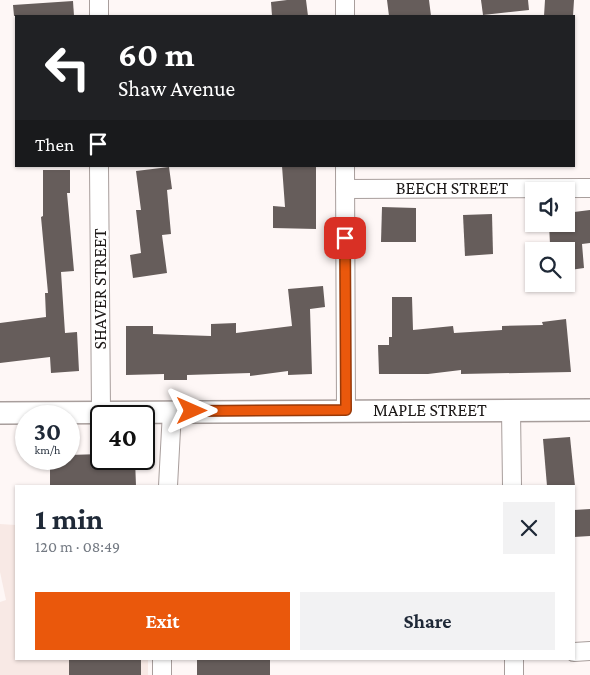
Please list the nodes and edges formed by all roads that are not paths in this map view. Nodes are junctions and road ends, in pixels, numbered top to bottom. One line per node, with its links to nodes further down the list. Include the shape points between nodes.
1 (99, 0): 3 (street)
2 (345, 0): 4 (street)
3 (99, 15)
4 (345, 15)
5 (99, 167): 9 (street, SHAVER STREET)
6 (345, 167): 8 (street)
7 (590, 188): 8 (street, BEECH STREET)
8 (345, 189): 10 (street)
9 (101, 405)
10 (346, 410): 13 (street, MAPLE STREET); 16 (street, MAPLE STREET)
11 (590, 410): 16 (street, MAPLE STREET)
12 (155, 411): 13 (street, MAPLE STREET)
13 (172, 411): 17 (street)
14 (90, 412): 15 (street, MAPLE STREET)
15 (0, 413)
16 (512, 419): 18 (street)
17 (168, 485)
18 (512, 485)
19 (590, 651): 20 (street)
20 (575, 652)
21 (162, 660): 23 (street)
22 (514, 660): 24 (street)
23 (162, 675)
24 (514, 675)

